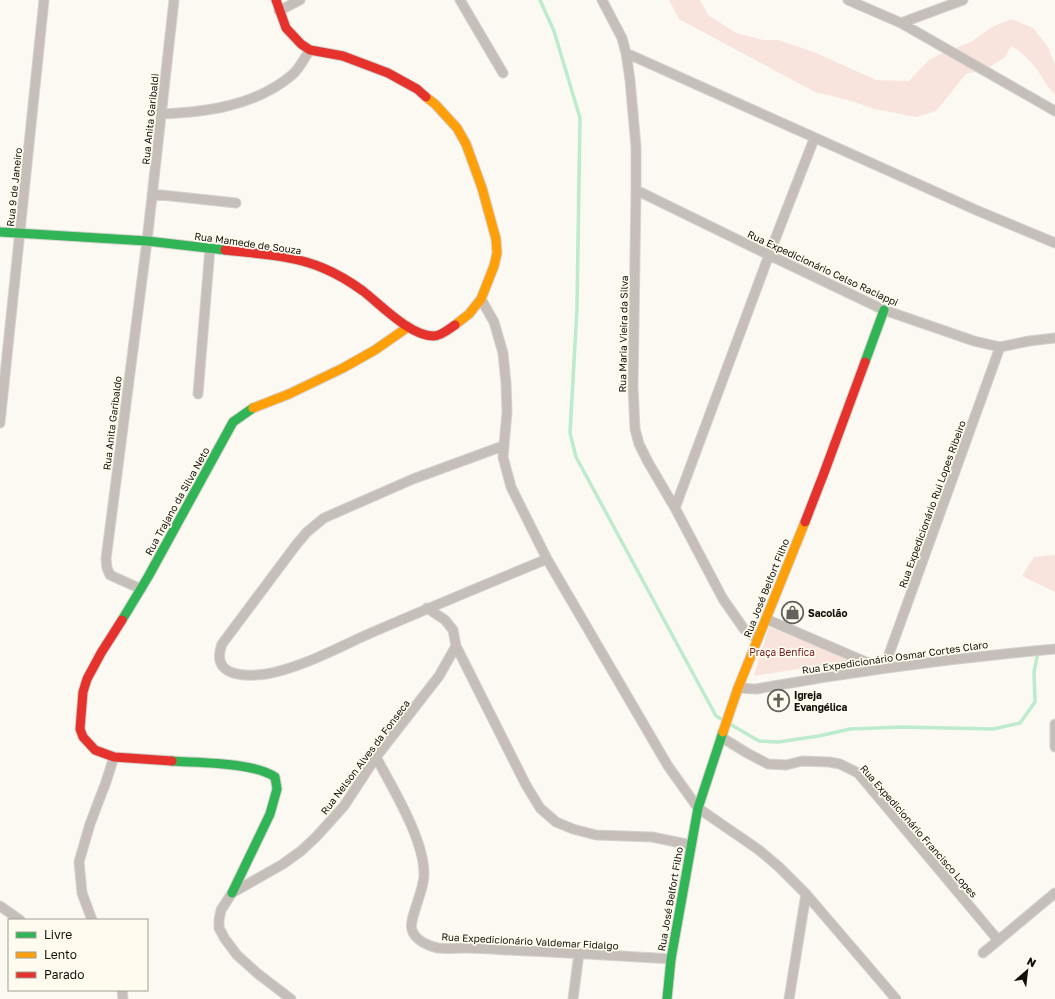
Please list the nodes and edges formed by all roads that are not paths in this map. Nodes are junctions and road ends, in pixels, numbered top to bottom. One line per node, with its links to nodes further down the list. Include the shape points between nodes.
1 (44, 0): 21 (street, Rua 9 de Janeiro)
2 (174, 0): 15 (street, Rua Anita Garibaldi)
3 (276, 0): 9 (street)
4 (300, 0): 9 (street)
5 (460, 0): 13 (street)
6 (602, 0): 12 (street, Rua Maria Vieira da Silva, via 622,38)
7 (848, 0): 10 (street)
8 (963, 0): 10 (street)
9 (279, 11): 11 (street, via 286,28)
10 (901, 23): 14 (street)
11 (310, 50): 15 (street, via 292,74 272,89 241,103 194,113); 26 (street, Rua Mamede de Souza, via 344,56 388,73 417,89 457,128 466,144 482,188 496,239 497,253 494,266)
12 (626, 54): 16 (street); 17 (street, Rua Maria Vieira da Silva, via 636,147)
13 (503, 73)
14 (1055, 110)
15 (162, 114): 18 (street, Rua Anita Garibaldi)
16 (814, 139): 23 (street); 25 (street)
17 (636, 190): 25 (street, Rua Expedicionário Celso Raciappi); 34 (street, Rua Maria Vieira da Silva, via 633,387 635,429 648,462)
18 (152, 194): 19 (street); 22 (street, Rua Anita Garibaldi)
19 (236, 203)
20 (0, 232): 21 (street, Rua Mamede de Souza)
21 (20, 234): 22 (street, Rua Mamede de Souza); 32 (street, Rua 9 de Janeiro)
22 (147, 241): 24 (street, Rua Mamede de Souza); 36 (street, Rua Anita Garibaldo, via 106,559 110,575)
23 (1055, 243)
24 (210, 248): 28 (street, Rua Mamede de Souza, via 297,259 324,268 361,290); 31 (street)
25 (769, 255): 27 (street, Rua Expedicionário Celso Raciappi); 34 (street)
26 (481, 299): 28 (street, Rua Mamede de Souza, via 458,323 435,336); 33 (street, via 494,322 503,353 507,412)
27 (884, 310): 30 (street, Rua Expedicionário Celso Raciappi, via 974,341); 38 (street, Rua José Belfort Filho, via 824,473)
28 (408, 327): 36 (street, Rua Trajano da Silva Neto, via 343,368 289,394 256,406 233,422)
29 (1055, 338): 30 (street, Rua Expedicionário Celso Raciappi)
30 (1000, 347): 42 (street, Rua Expedicionário Rui Lopes Ribeiro)
31 (198, 394)
32 (0, 423)
33 (503, 446): 35 (street, via 505,470 511,487); 37 (street, via 414,479 324,518 296,545 222,644 218,653 219,663 234,673 266,674 292,667)
34 (675, 508): 39 (street, Rua Maria Vieira da Silva, via 723,599 744,629)
35 (547, 559): 37 (street); 49 (street, via 668,766)
36 (141, 588): 47 (street, Rua Trajano da Silva Neto, via 97,660 83,692 80,729 83,737 95,750)
37 (427, 608): 40 (street, via 445,620 453,630)
38 (766, 619): 39 (street, Rua José Belfort Filho); 42 (street)
39 (757, 639): 43 (street, Rua José Belfort Filho)
40 (456, 646): 48 (street, Rua Nelson Alves da Fonseca, via 428,693); 50 (street, via 526,785 540,808 556,822 596,834 652,837)
41 (1055, 649): 42 (street, Rua Expedicionário Osmar Cortes Claro, via 991,654)
42 (882, 668): 43 (street, Rua Expedicionário Osmar Cortes Claro, via 756,689)
43 (738, 688): 45 (street, Rua José Belfort Filho)
44 (1055, 724): 46 (street)
45 (721, 737): 49 (street, Rua José Belfort Filho); 57 (street, Rua Expedicionário Francisco Lopes, via 768,764 829,762 840,764 858,773)
46 (1055, 747)
47 (114, 757): 51 (street, Rua Nelson Alves da Fonseca, via 239,766 270,773 275,777 277,789 270,814); 56 (street, via 79,862 82,893)
48 (376, 757): 51 (street, Rua Nelson Alves da Fonseca, via 344,806 316,837 283,864); 58 (street, Rua Expedicionário Valdemar Fidalgo, via 399,798 417,840 423,862 424,876 412,917 411,929 416,938 437,948)
49 (698, 808): 50 (street, Rua José Belfort Filho); 53 (street, via 759,850)
50 (691, 845): 60 (street, Rua José Belfort Filho)
51 (232, 893): 61 (street, Rua Nelson Alves da Fonseca, via 221,910 219,920 219,928 225,939 237,955)
52 (1055, 893): 57 (street)
53 (806, 894): 64 (street); 65 (street)
54 (0, 906): 55 (street)
55 (19, 919)
56 (92, 919)
57 (998, 940): 59 (street)
58 (579, 953): 60 (street, Rua Expedicionário Valdemar Fidalgo); 62 (street)
59 (983, 953)
60 (671, 959): 63 (street, Rua José Belfort Filho)
61 (291, 999)
62 (574, 999)
63 (667, 999)
64 (789, 999)
65 (896, 999)

